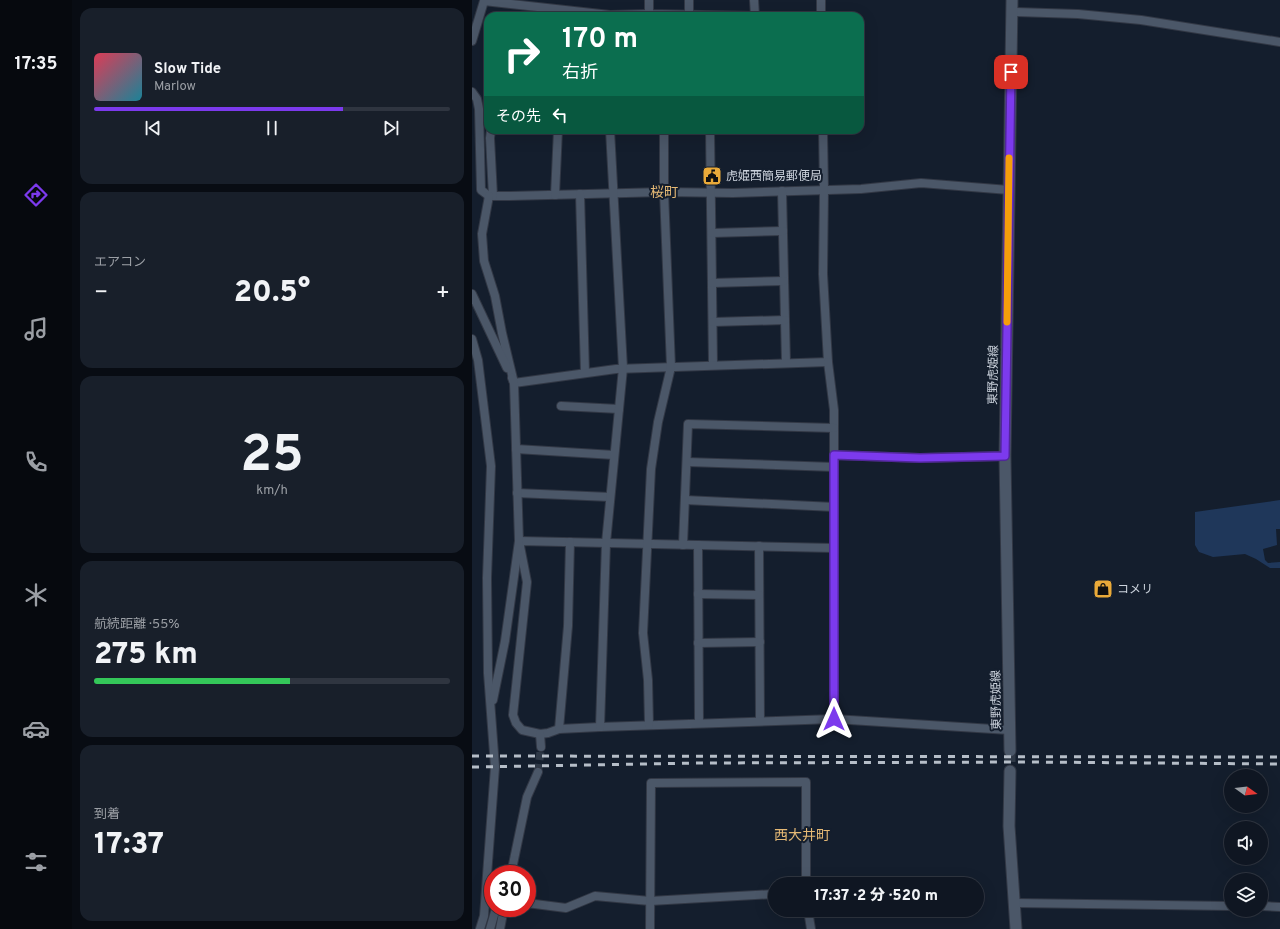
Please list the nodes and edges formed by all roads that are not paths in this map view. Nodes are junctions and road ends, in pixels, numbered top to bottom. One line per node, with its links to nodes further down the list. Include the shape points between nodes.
1 (649, 0): 7 (street)
2 (689, 0): 8 (street)
3 (754, 0): 9 (street)
4 (821, 0): 10 (street)
5 (1012, 0): 11 (main road, 東野虎姫線)
6 (556, 12): 12 (street, via 484,1)
7 (649, 12)
8 (689, 12)
9 (756, 12)
10 (821, 12)
11 (1012, 12): 13 (street, via 1078,14 1141,20); 22 (main road, 東野虎姫線)
12 (472, 41)
13 (1280, 42)
14 (472, 92): 29 (street, via 479,109 481,190)
15 (490, 134): 29 (street)
16 (558, 134): 28 (street)
17 (610, 134): 25 (street)
18 (664, 134): 24 (street)
19 (710, 134): 26 (street)
20 (823, 134): 21 (street)
21 (824, 190): 22 (street, via 921,183); 23 (street); 38 (street, via 823,274)
22 (1008, 190): 51 (main road, 東野虎姫線)
23 (782, 191): 26 (street); 30 (street)
24 (664, 192): 25 (street); 26 (street); 41 (street)
25 (612, 193): 27 (street); 42 (street)
26 (712, 193): 31 (street)
27 (580, 194): 28 (street); 43 (street)
28 (555, 195): 29 (street)
29 (491, 196): 44 (street, via 482,234 484,261 495,296)
30 (783, 232): 31 (street); 32 (street)
31 (712, 233): 33 (street)
32 (784, 281): 33 (street); 35 (street)
33 (712, 282): 36 (street)
34 (472, 294): 44 (street)
35 (785, 320): 36 (street); 39 (street)
36 (713, 322): 40 (street)
37 (472, 339): 70 (street, via 478,360 490,466 488,673)
38 (828, 362): 39 (street); 47 (street)
39 (786, 363): 40 (street)
40 (713, 365): 41 (street)
41 (671, 367): 42 (street); 61 (street, via 658,422 651,469)
42 (623, 368): 43 (street); 46 (street)
43 (585, 373): 44 (street)
44 (514, 382): 48 (street)
45 (561, 406): 46 (street)
46 (619, 409): 49 (street)
47 (834, 428): 50 (street); 52 (street, via 688,424)
48 (516, 449): 49 (street); 54 (street)
49 (614, 455): 55 (street)
50 (834, 455): 51 (street, via 920,458); 53 (street)
51 (1005, 456): 77 (main road, 東野虎姫線)
52 (687, 462): 53 (street); 56 (street)
53 (834, 467): 57 (street)
54 (517, 494): 55 (street); 58 (street)
55 (610, 497): 60 (street)
56 (685, 500): 57 (street); 62 (street)
57 (834, 507): 65 (street)
58 (519, 541): 59 (street); 70 (street, via 505,641); 78 (street, via 527,582 513,715 522,730)
59 (570, 542): 60 (street); 76 (street, via 568,626)
60 (606, 543): 61 (street); 75 (street)
61 (648, 544): 62 (street); 74 (street, via 643,633)
62 (683, 544): 63 (street)
63 (698, 545): 64 (street); 66 (street)
64 (759, 546): 65 (street); 67 (street)
65 (834, 548): 71 (street)
66 (698, 594): 67 (street); 69 (street)
67 (759, 595): 68 (street)
68 (760, 642): 69 (street); 72 (street)
69 (698, 643): 73 (street)
70 (491, 711): 95 (street, via 494,767 484,916)
71 (834, 719): 72 (street); 77 (street)
72 (760, 721): 73 (street)
73 (699, 723): 74 (street)
74 (649, 725): 75 (street)
75 (600, 727): 76 (street)
76 (559, 729): 78 (street)
77 (1009, 730): 80 (main road, 東野虎姫線)
78 (540, 734): 79 (street)
79 (541, 747)
80 (1010, 751)
81 (1010, 771): 87 (main road, via 1008,826)
82 (538, 772): 83 (street, via 526,798)
83 (513, 865)
84 (806, 877): 86 (street, via 806,782 651,783)
85 (768, 894): 86 (street)
86 (650, 900): 88 (street, via 595,896 566,908); 98 (street)
87 (1014, 903): 89 (street); 100 (main road)
88 (536, 904)
89 (1224, 906)
90 (1268, 906): 91 (street)
91 (1280, 907)
92 (493, 917): 96 (street)
93 (502, 917): 97 (street)
94 (809, 917): 99 (street)
95 (480, 929)
96 (490, 929)
97 (500, 929)
98 (650, 929)
99 (811, 929)
100 (1016, 929)

